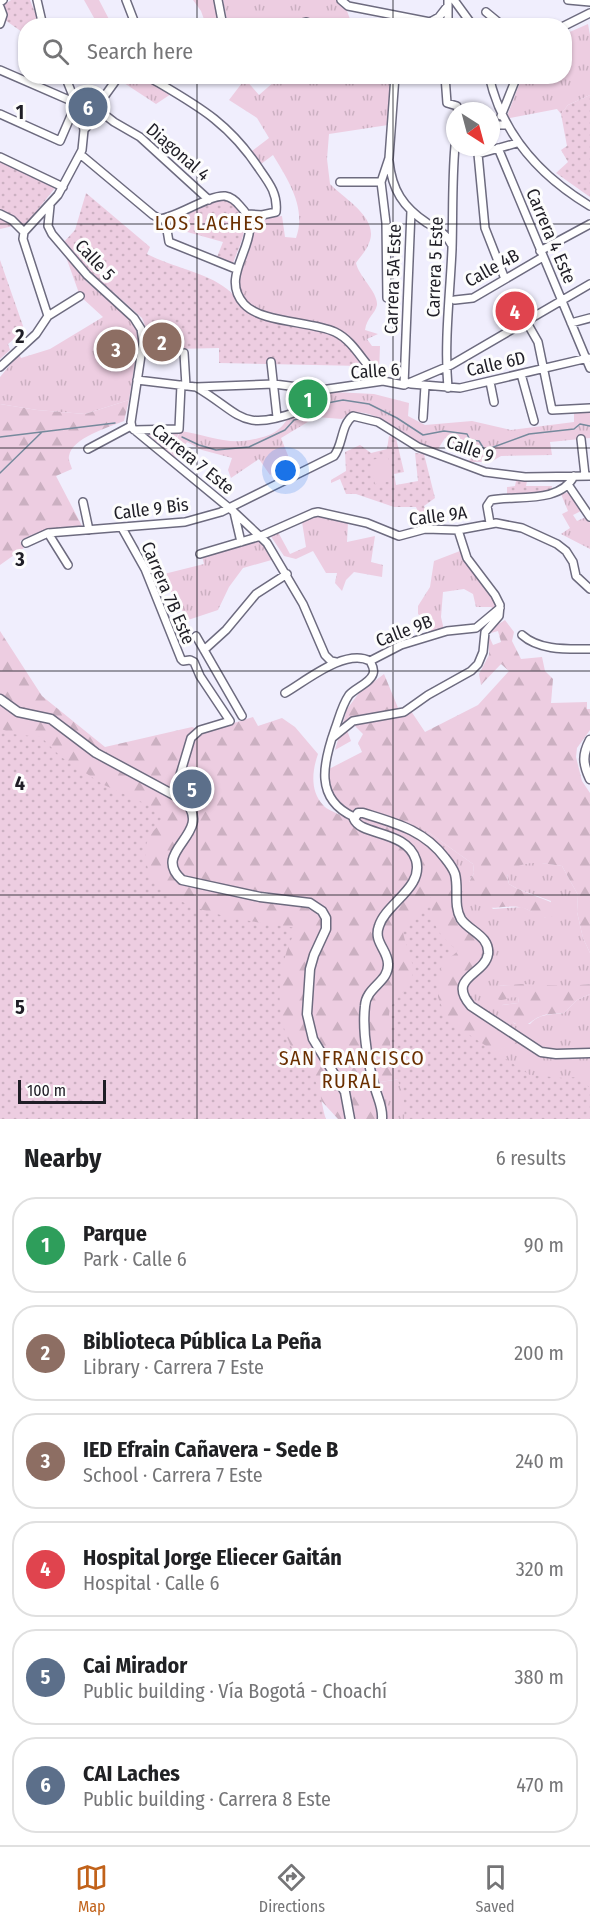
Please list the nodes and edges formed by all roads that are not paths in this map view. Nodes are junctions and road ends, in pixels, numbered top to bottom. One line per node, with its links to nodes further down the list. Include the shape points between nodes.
1 (37, 0): 12 (street)
2 (126, 0): 13 (street)
3 (218, 0): 14 (street)
4 (341, 0): 15 (street, via 348,6)
5 (454, 0): 17 (street)
6 (568, 0): 7 (street)
7 (590, 2)
8 (447, 4): 16 (street)
9 (0, 7): 20 (street)
10 (486, 12): 18 (street)
11 (590, 13): 19 (street)
12 (41, 18)
13 (133, 18)
14 (221, 18)
15 (410, 18)
16 (437, 18)
17 (468, 18)
18 (493, 18)
19 (572, 22)
20 (0, 24)
21 (0, 70): 22 (street)
22 (18, 78)
23 (31, 84): 32 (street)
24 (68, 84): 32 (street)
25 (113, 84): 33 (street)
26 (160, 84): 56 (street, via 223,125 248,151 273,188 276,212)
27 (394, 84): 46 (street)
28 (446, 84): 31 (street)
29 (491, 84): 35 (street)
30 (514, 84): 35 (street)
31 (447, 102)
32 (76, 104): 34 (street, via 60,141); 38 (street)
33 (96, 108): 38 (street); 50 (street, Diagonal 4, via 140,137)
34 (0, 114)
35 (501, 116): 37 (street)
36 (500, 125): 37 (street)
37 (506, 125): 39 (street)
38 (84, 130): 42 (street)
39 (517, 143): 40 (street); 51 (street, via 549,175)
40 (500, 147)
41 (500, 153): 61 (street, Carrera 4 Este)
42 (80, 154): 49 (street); 57 (street, via 153,215)
43 (454, 156): 60 (street, Carrera 5 Este)
44 (478, 156): 63 (street, via 485,228)
45 (0, 157): 49 (street)
46 (389, 158): 48 (street); 53 (street, via 394,187)
47 (340, 182): 48 (street)
48 (381, 182): 66 (street)
49 (63, 187): 52 (street)
50 (209, 200): 56 (street, via 227,196); 57 (street)
51 (588, 205): 55 (street)
52 (50, 206): 59 (street); 73 (street, Calle 5, via 48,226 52,234 87,275)
53 (411, 211): 60 (street, via 443,233); 86 (street, Carrera 5A Este)
54 (0, 213): 59 (street)
55 (590, 213)
56 (247, 214): 62 (street, via 250,234)
57 (165, 218): 62 (street, via 169,242)
58 (590, 224): 61 (street, Calle 4B)
59 (24, 232): 69 (street)
60 (452, 247): 78 (street, Carrera 5 Este)
61 (542, 254): 63 (street, Calle 4B); 68 (street, Carrera 4 Este)
62 (236, 269): 83 (street, via 235,288 246,306 261,314 335,332)
63 (505, 279): 67 (street, Calle 4B, via 473,298)
64 (590, 284): 68 (street, Calle 6)
65 (80, 296): 69 (street)
66 (387, 298)
67 (455, 300)
68 (561, 301): 71 (street, Calle 6); 72 (street, Carrera 4 Este)
69 (48, 316): 77 (street, via 36,334)
70 (590, 318): 72 (street)
71 (526, 321): 78 (street, Calle 6); 80 (street, via 538,342)
72 (571, 322): 75 (street, Carrera 4 Este)
73 (140, 325): 82 (street, Carrera 7 Este, via 143,342)
74 (184, 353): 87 (street)
75 (588, 358): 79 (street, Carrera 4 Este); 80 (street, Calle 6D)
76 (272, 362): 85 (street)
77 (0, 367)
78 (447, 367): 86 (street, Calle 6); 90 (street, Carrera 5 Este)
79 (590, 368)
80 (543, 369): 81 (street, Calle 6D); 92 (street, via 552,410)
81 (521, 374): 84 (street, Calle 6D); 97 (street)
82 (137, 380): 87 (street, Calle 6); 98 (street, Carrera 7 Este)
83 (383, 381): 85 (street, Calle 6, via 329,390); 86 (street, Calle 6)
84 (490, 381): 90 (street, Calle 6D); 91 (street)
85 (274, 384): 89 (street, Calle 6); 94 (street)
86 (406, 384): 88 (street, Calle 6D)
87 (183, 386): 89 (street, Calle 6); 98 (street, via 179,429)
88 (425, 386): 90 (street, Calle 6D); 96 (street)
89 (196, 387): 94 (street, via 243,419)
90 (448, 388)
91 (494, 402)
92 (590, 408)
93 (299, 411): 94 (street)
94 (277, 417)
95 (350, 418): 101 (street, Calle 9, via 373,420 418,447 485,472 525,477); 105 (street, Calle 9 Bis, via 338,451 330,458)
96 (423, 418)
97 (534, 421)
98 (133, 428): 100 (street); 105 (street, Carrera 7 Este)
99 (581, 439): 102 (street)
100 (88, 449)
101 (574, 476): 102 (street, Calle 9); 103 (street)
102 (587, 476)
103 (569, 486): 106 (street); 107 (street, via 542,495 492,500 487,506)
104 (83, 502): 109 (street)
105 (231, 510): 108 (street, Calle 9 Bis, via 185,522); 112 (street, Carrera 7 Este); 113 (street, Carrera 7 Este)
106 (590, 517)
107 (489, 523): 110 (street, Calle 9A); 118 (street, Calle 9A, via 522,528 557,544 568,554 576,576)
108 (122, 528): 109 (street, Calle 9 Bis); 132 (street, Carrera 7B Este, via 145,569 180,658 194,662 230,721 200,730 191,738)
109 (89, 530): 111 (street, Calle 9 Bis)
110 (458, 530): 112 (street, Calle 9A, via 425,529 399,536 368,523 318,512); 119 (street, via 464,552)
111 (48, 533): 114 (street, Calle 9 Bis); 116 (street)
112 (261, 536): 113 (street, Calle 9A); 117 (street, Carrera 7 Este)
113 (241, 542): 115 (street, Calle 9A)
114 (26, 543)
115 (200, 554)
116 (68, 565)
117 (287, 574): 123 (street, via 256,594); 125 (street, Carrera 7 Este, via 325,655)
118 (590, 589)
119 (500, 608): 124 (street, Calle 9B, via 476,628 447,631 401,645); 129 (street, via 485,632 482,656 475,668 401,713 353,721)
120 (522, 635): 122 (street, via 543,645)
121 (196, 636): 123 (street)
122 (590, 649)
123 (204, 650): 128 (street)
124 (370, 661): 125 (street, Calle 9B, via 365,658); 129 (street, via 373,674 348,696)
125 (336, 662): 126 (street, Calle 9B)
126 (285, 693)
127 (0, 699): 132 (main road, via 18,712 51,719 96,753)
128 (242, 716)
129 (332, 738): 133 (street, via 324,771 327,788 338,808)
130 (590, 740): 131 (main road, via 584,765)
131 (590, 778)
132 (174, 795): 135 (main road, via 188,805 194,819 172,858 179,877 248,894 310,903 324,915 326,929 310,969 307,1014 313,1039 344,1089)
133 (354, 817): 134 (main road, via 363,813 413,830 437,848 452,867 460,916 482,937 488,950 484,962 464,983 464,996 471,1006 541,1052); 136 (main road, via 359,826 403,844 416,861 414,879 379,926 379,942 388,968 365,1003 367,1047)
134 (590, 1053)
135 (350, 1119)
136 (382, 1119)

